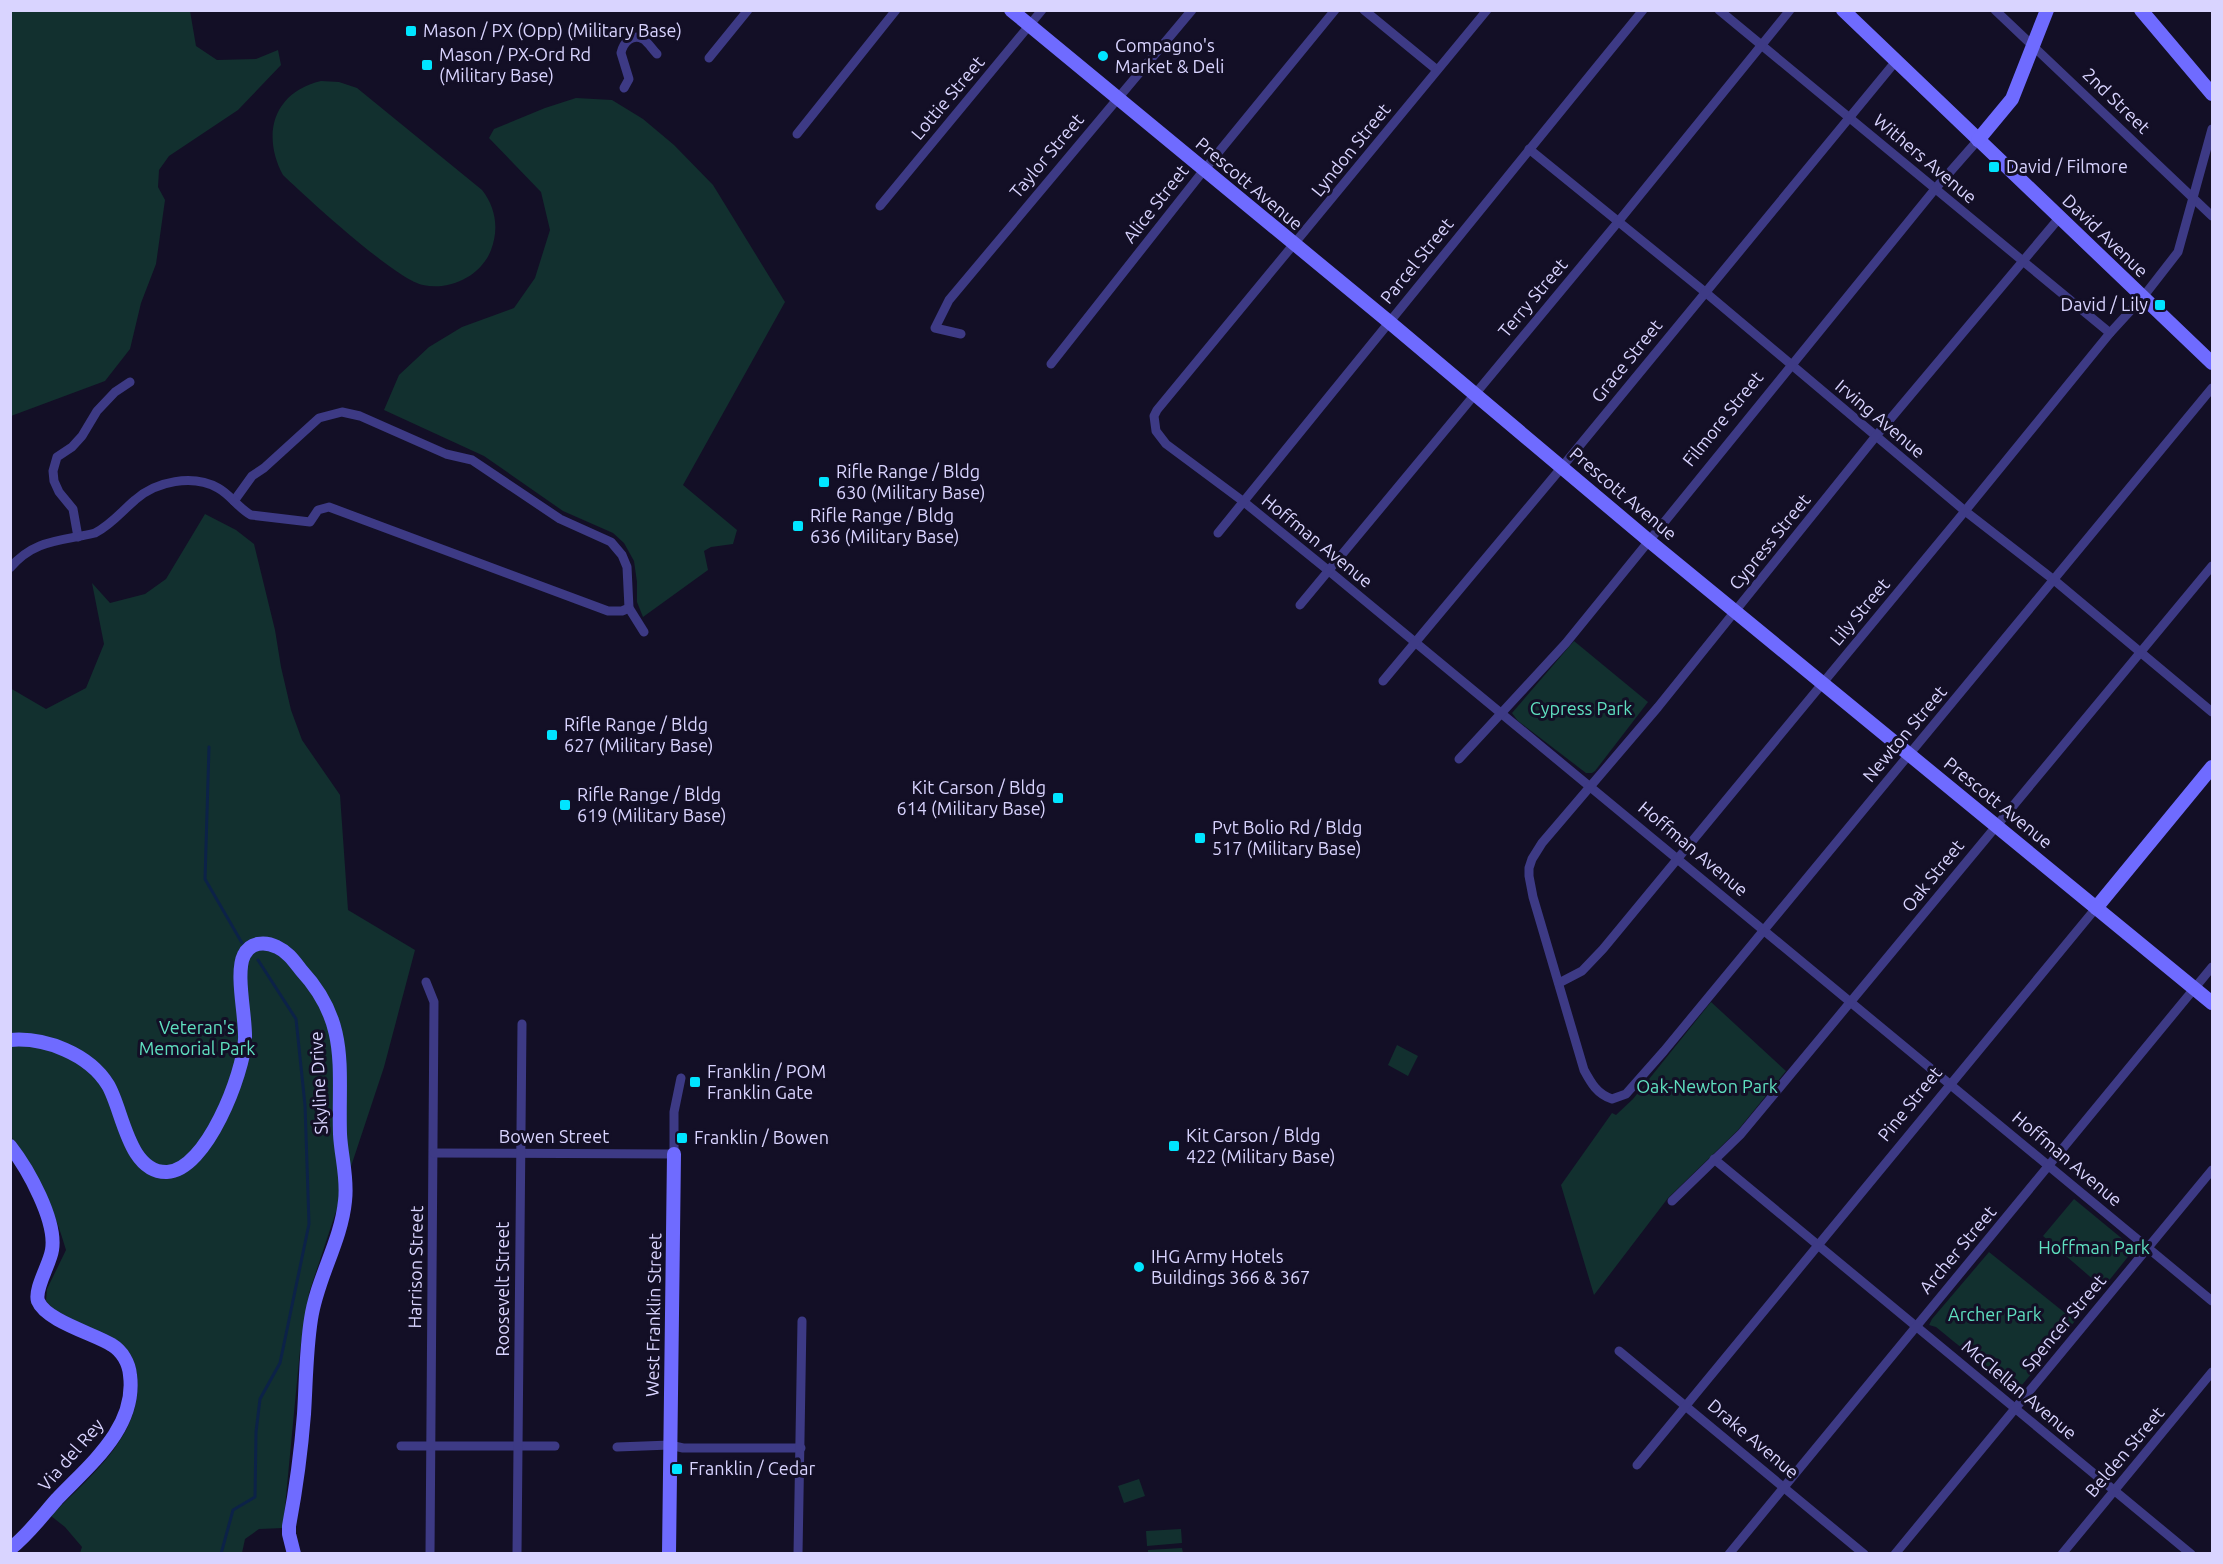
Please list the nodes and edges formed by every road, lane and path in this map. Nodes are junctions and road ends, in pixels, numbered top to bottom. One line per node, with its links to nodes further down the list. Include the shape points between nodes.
1 (748, 10): 20 (street)
2 (896, 10): 28 (street)
3 (1011, 10): 16 (street, Prescott Avenue)
4 (1042, 10): 16 (street, Lottie Street)
5 (1191, 10): 25 (street, Taylor Street)
6 (1335, 10): 31 (street, Alice Street)
7 (1364, 10): 22 (street)
8 (1487, 10): 22 (street, Lyndon Street)
9 (1642, 10): 30 (street, Parcel Street)
10 (1719, 10): 18 (street, Withers Avenue)
11 (1790, 10): 18 (street, Terry Street)
12 (1843, 10): 21 (street, David Avenue)
13 (1995, 10): 17 (street, 2nd Street)
14 (2047, 10): 17 (street, Filmore Street)
15 (2141, 10): 24 (street)
16 (1030, 26): 25 (street, Prescott Avenue); 34 (street, Lottie Street)
17 (2033, 44): 29 (street, Filmore Street, via 2012,99); 33 (street, 2nd Street)
18 (1760, 45): 26 (street, Withers Avenue); 37 (street, Terry Street)
19 (657, 54): 23 (street, via 638,37 626,42 621,53 629,79)
20 (709, 58)
21 (1896, 61): 26 (street, Grace Street); 29 (street, David Avenue)
22 (1437, 70): 38 (street, Lyndon Street)
23 (624, 88)
24 (2212, 94)
25 (1117, 98): 31 (street, Prescott Avenue); 44 (street, Taylor Street, via 949,300 935,328)
26 (1850, 117): 32 (street, Withers Avenue); 40 (street, Grace Street)
27 (2212, 129): 33 (street)
28 (797, 134)
29 (1978, 140): 32 (street, Filmore Street); 36 (street, David Avenue)
30 (1529, 149): 37 (street, Irving Avenue); 42 (street, Parcel Street)
31 (1204, 170): 38 (street, Prescott Avenue); 46 (street, Alice Street)
32 (1935, 189): 39 (street, Withers Avenue); 47 (street, Filmore Street)
33 (2193, 197): 35 (street, 2nd Street); 41 (street, Lily Street, via 2178,252)
34 (880, 206)
35 (2212, 216)
36 (2060, 217): 39 (street, Cypress Street); 41 (street, David Avenue)
37 (1618, 222): 40 (street, Irving Avenue); 50 (street, Terry Street)
38 (1295, 245): 42 (street, Prescott Avenue); 51 (street, Lyndon Street, via 1157,410)
39 (2023, 261): 43 (street, Withers Avenue); 52 (street, Cypress Street)
40 (1705, 292): 47 (street, Irving Avenue); 53 (street, Grace Street)
41 (2143, 297): 43 (street, Lily Street); 45 (street, David Avenue)
42 (1388, 321): 50 (street, Prescott Avenue); 55 (street, Parcel Street)
43 (2110, 333): 56 (street, Lily Street)
44 (961, 334)
45 (2212, 363)
46 (1051, 364)
47 (1791, 366): 52 (street, Irving Avenue); 59 (street, Filmore Street)
48 (130, 382): 58 (street, via 97,411 72,447 57,457 54,481 73,509)
49 (2212, 388): 64 (street, Newton Street)
50 (1474, 394): 53 (street, Prescott Avenue); 62 (street, Terry Street)
51 (1153, 424): 55 (street, Hoffman Avenue, via 1166,444)
52 (1875, 436): 56 (street, Irving Avenue); 67 (street, Cypress Street)
53 (1562, 467): 59 (street, Prescott Avenue); 69 (street, Grace Street)
54 (234, 501): 58 (street, via 206,483 184,481 150,490 102,530); 66 (street, via 251,514 310,522 318,510 329,507 608,611); 66 (street, via 252,476 319,418 342,412 360,416 446,454 472,460 560,519 611,542 627,567)
55 (1244, 502): 57 (street, Parcel Street); 62 (street, Hoffman Avenue)
56 (1965, 511): 64 (street, Irving Avenue); 72 (street, Lily Street)
57 (1218, 533)
58 (78, 537): 61 (street, via 38,546)
59 (1648, 540): 67 (street, Prescott Avenue); 74 (street, Filmore Street, via 1566,643)
60 (2212, 566): 70 (street, Oak Street)
61 (11, 568): 63 (street)
62 (1329, 571): 65 (street, Terry Street); 69 (street, Hoffman Avenue)
63 (10, 579)
64 (2054, 580): 70 (street, Irving Avenue); 75 (street, Newton Street)
65 (1300, 605)
66 (629, 608): 68 (street)
67 (1736, 611): 72 (street, Prescott Avenue); 78 (street, Cypress Street)
68 (644, 632)
69 (1415, 643): 71 (street, Grace Street); 74 (street, Hoffman Avenue)
70 (2141, 652): 73 (street, Irving Avenue); 79 (street, Oak Street)
71 (1383, 681)
72 (1823, 683): 75 (street, Prescott Avenue); 80 (street, Lily Street)
73 (2212, 712)
74 (1501, 715): 76 (street, Filmore Street); 78 (street, Hoffman Avenue)
75 (1910, 754): 79 (street, Prescott Avenue); 82 (street, Newton Street)
76 (1459, 759)
77 (2212, 766): 81 (street, Pine Street)
78 (1590, 785): 80 (street, Hoffman Avenue); 85 (street, Cypress Street, via 1542,843 1532,859 1529,876)
79 (1996, 825): 81 (street, Prescott Avenue); 87 (street, Oak Street)
80 (1677, 858): 82 (street, Hoffman Avenue); 85 (street, Lily Street, via 1603,949 1582,971)
81 (2096, 908): 86 (street, Prescott Avenue); 92 (street, Pine Street)
82 (1764, 930): 85 (street, Newton Street, via 1664,1051 1619,1098 1606,1097 1591,1084); 87 (street, Hoffman Avenue)
83 (2212, 967): 86 (street, Archer Street)
84 (426, 982): 94 (street, Harrison Street, via 434,1002)
85 (1559, 983)
86 (2195, 988): 88 (street, Prescott Avenue); 98 (street, Archer Street)
87 (1850, 1002): 92 (street, Hoffman Avenue); 97 (street, Oak Street, via 1741,1134)
88 (2212, 1003)
89 (522, 1024): 95 (street, Roosevelt Street)
90 (10, 1040): 121 (street, Skyline Drive, via 53,1044 89,1064 107,1084 137,1154 148,1166 165,1172 185,1166 199,1153 237,1079 244,1056 241,963 247,950 264,943 285,951 324,1000 338,1041 345,1201 311,1317 298,1473 289,1526)
91 (681, 1078): 96 (street, West Franklin Street, via 674,1112)
92 (1949, 1084): 98 (street, Hoffman Avenue); 101 (street, Pine Street)
93 (10, 1146): 120 (street, Via del Rey, via 35,1189 53,1233 50,1261 37,1294 39,1303 50,1313 118,1349 127,1362 131,1382 118,1431)
94 (434, 1153): 95 (street, Bowen Street); 112 (street, Harrison Street)
95 (520, 1153): 96 (street, Bowen Street); 113 (street, Roosevelt Street)
96 (674, 1154): 110 (street, West Franklin Street)
97 (1714, 1159): 100 (street, Oak Street); 101 (street, McClellan Avenue)
98 (2049, 1166): 102 (street, Hoffman Avenue); 105 (street, Archer Street)
99 (2212, 1170): 102 (street, Spencer Street)
100 (1672, 1201)
101 (1818, 1245): 105 (street, McClellan Avenue); 108 (street, Pine Street)
102 (2148, 1248): 103 (street, Hoffman Avenue); 109 (street, Spencer Street)
103 (2212, 1301)
104 (802, 1321): 116 (street)
105 (1916, 1326): 109 (street, McClellan Avenue); 118 (street, Archer Street)
106 (1619, 1351): 108 (street, Drake Avenue)
107 (2212, 1372): 119 (street, Belden Street)
108 (1685, 1405): 117 (street, Pine Street); 118 (street, Drake Avenue)
109 (2014, 1408): 119 (street, McClellan Avenue); 128 (street, Spencer Street)
110 (670, 1445): 115 (street); 116 (street, via 684,1449); 124 (street, West Franklin Street)
111 (401, 1446): 112 (street)
112 (430, 1446): 113 (street); 122 (street, Harrison Street)
113 (519, 1446): 114 (street); 123 (street, Roosevelt Street)
114 (555, 1446)
115 (617, 1447)
116 (801, 1448): 125 (street)
117 (1637, 1465)
118 (1784, 1487): 126 (street, Archer Street); 127 (street, Drake Avenue)
119 (2115, 1490): 129 (street, Belden Street); 130 (street, McClellan Avenue)
120 (10, 1549)
121 (294, 1554)
122 (430, 1554)
123 (517, 1554)
124 (669, 1554)
125 (798, 1554)
126 (1729, 1554)
127 (1864, 1554)
128 (1895, 1554)
129 (2062, 1554)
130 (2191, 1554)

